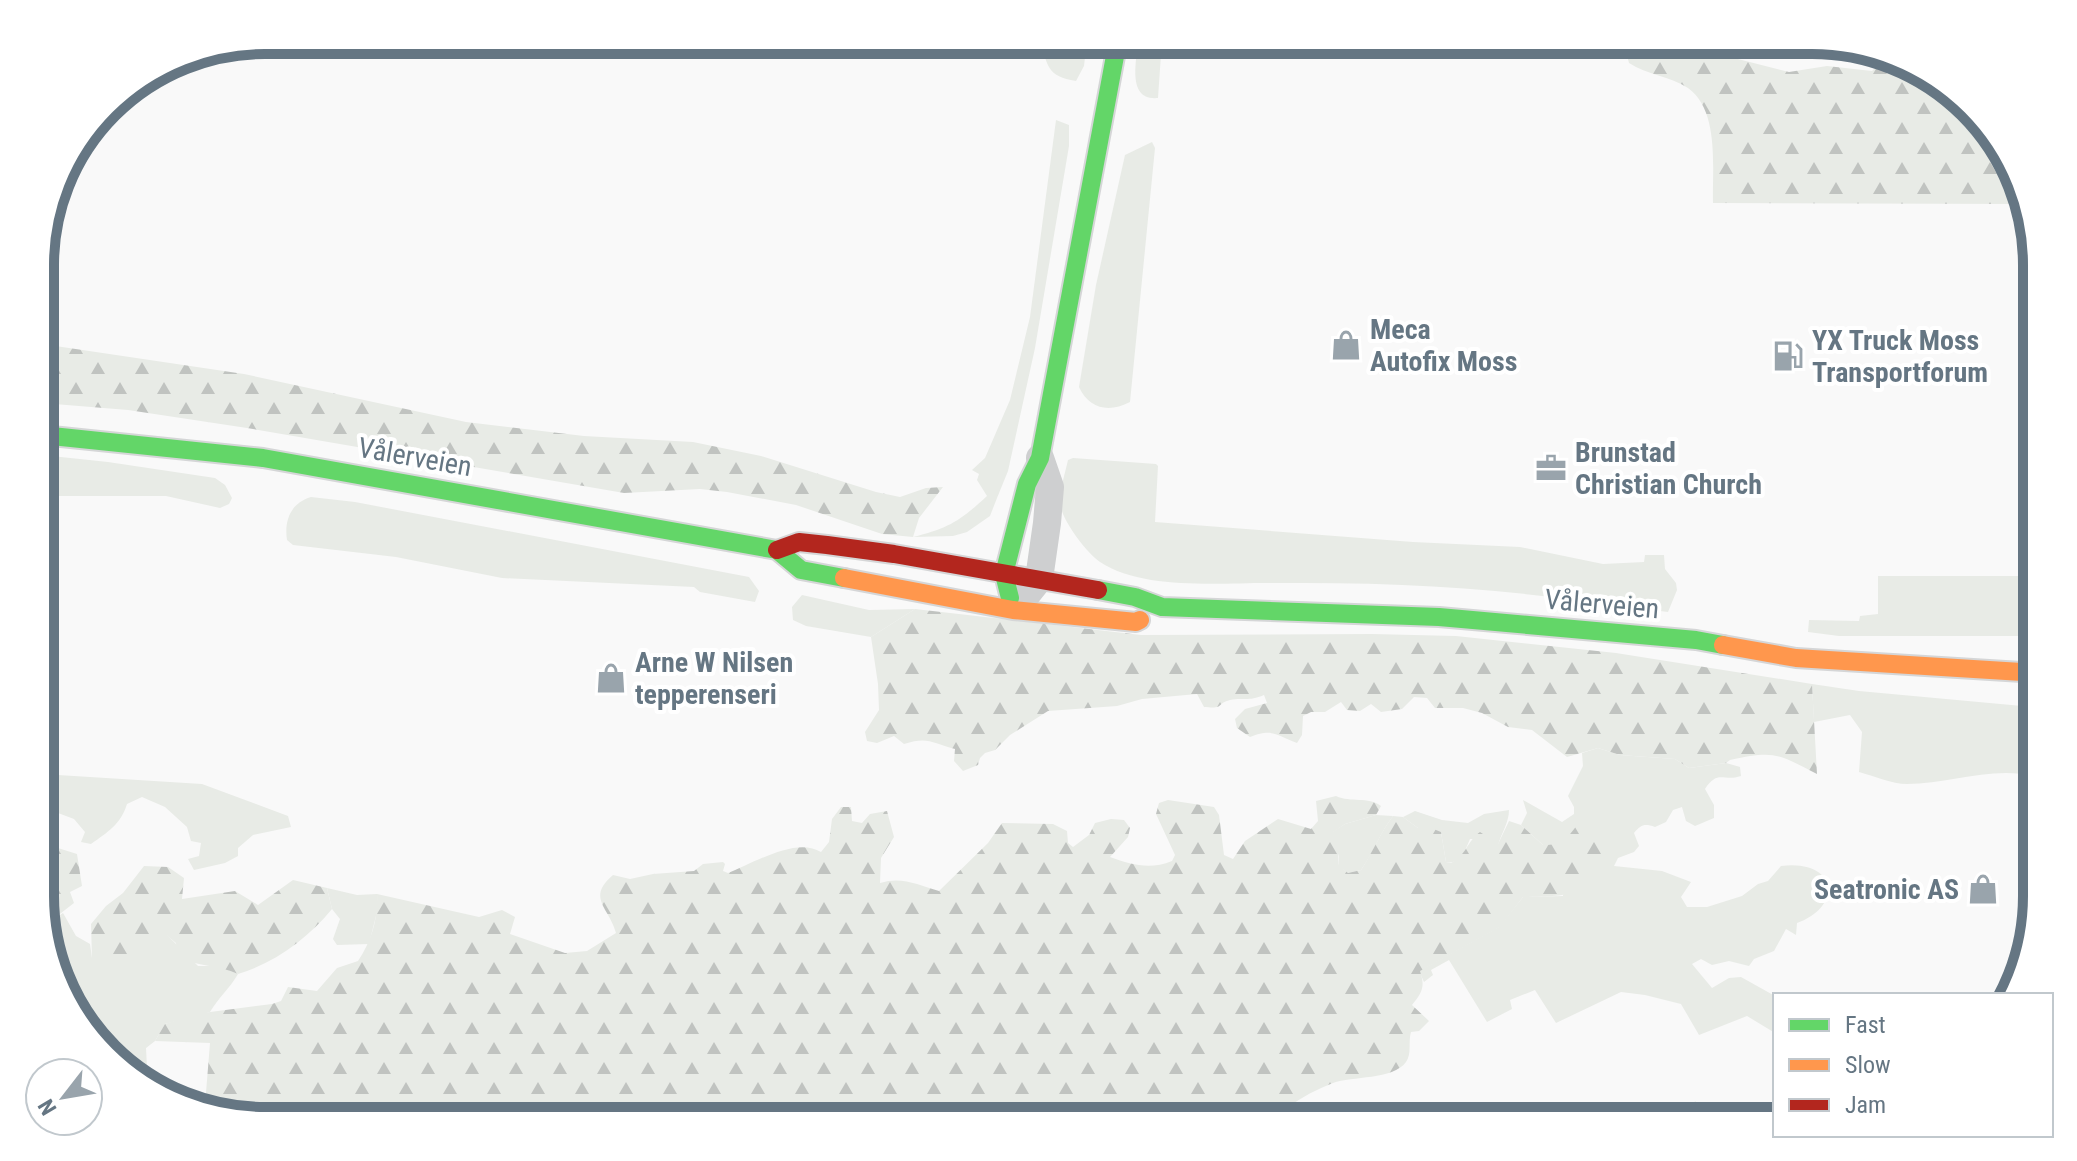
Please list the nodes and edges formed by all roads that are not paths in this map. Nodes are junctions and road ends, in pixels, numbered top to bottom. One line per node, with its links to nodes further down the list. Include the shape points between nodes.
1 (1116, 54): 3 (street)
2 (54, 436): 4 (street, Vålerveien, via 263,458)
3 (1040, 458): 5 (street, via 1027,484); 6 (street, via 1050,487)
4 (777, 550): 5 (street, Vålerveien, via 799,542); 8 (street, Vålerveien, via 801,570)
5 (1004, 574): 6 (street, Vålerveien); 8 (street)
6 (1039, 579): 7 (street, Vålerveien); 8 (street)
7 (1162, 607): 8 (street, Vålerveien, via 1136,622); 9 (street, Vålerveien, via 1439,617 1696,640 1796,658)
8 (1013, 610)
9 (2023, 672)

